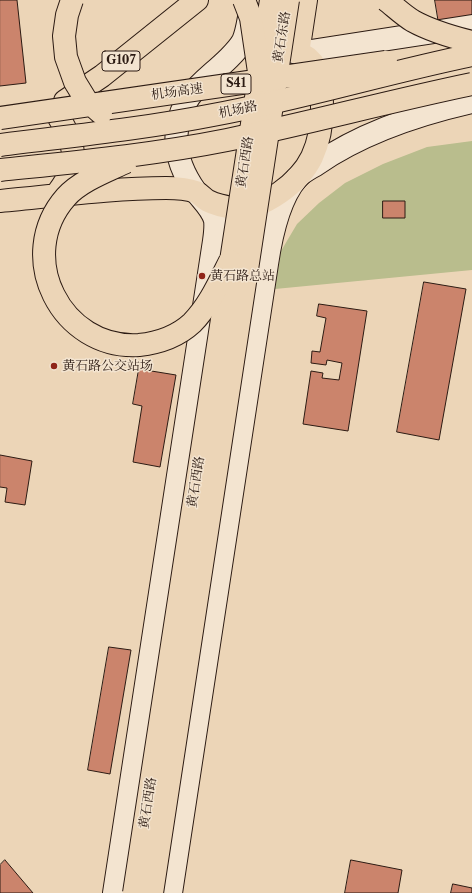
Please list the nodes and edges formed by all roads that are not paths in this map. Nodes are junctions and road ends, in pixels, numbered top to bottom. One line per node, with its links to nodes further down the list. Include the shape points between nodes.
1 (72, 0): 21 (main road, bridge, via 64,36 66,57 75,82 86,100 100,112 116,120)
2 (198, 0): 19 (main road, G107, via 102,76)
3 (244, 0): 15 (main road, bridge)
4 (252, 0): 14 (main road, via 246,34)
5 (260, 0): 7 (main road, via 278,13 290,12)
6 (271, 0): 15 (main road, 黄石东路, bridge)
7 (300, 0): 12 (main road); 15 (main road, 黄石东路, bridge)
8 (386, 0): 10 (main road, bridge, via 425,27)
9 (472, 26): 12 (main road)
10 (472, 42)
11 (472, 49): 20 (main road, 机场高速 / S41, bridge)
12 (298, 53): 14 (main road, via 256,48); 26 (main road, via 308,58 315,66 322,97 322,111 311,158)
13 (472, 55): 21 (main road, 机场路, bridge, via 273,102)
14 (223, 64): 17 (main road)
15 (268, 73): 30 (main road, 黄石西路, bridge); 35 (main road, 黄石西路, bridge)
16 (472, 84): 23 (main road, bridge); 24 (main road, 机场路, bridge, via 227,140)
17 (191, 93): 19 (main road); 27 (main road, via 179,120 176,145 179,161)
18 (472, 102): 26 (main road, via 416,118 360,139 336,151)
19 (47, 112): 20 (main road, G107); 28 (main road, via 68,134 72,144 72,170)
20 (0, 118)
21 (146, 127): 22 (main road, 机场路, bridge)
22 (0, 145)
23 (0, 152)
24 (155, 153): 25 (main road, 机场路, bridge); 30 (main road, bridge, via 129,160 84,183 67,196 58,208 47,232 45,260 51,289 61,308 87,333 114,344 149,344 162,341 179,333 201,313)
25 (0, 170)
26 (297, 178): 27 (main road, via 273,197 252,207 220,206); 32 (main road, via 277,217 268,254)
27 (196, 192): 28 (main road, via 154,188); 31 (main road, via 207,204 215,220)
28 (55, 196): 29 (main road)
29 (0, 201)
30 (230, 262): 34 (main road, 黄石西路, bridge)
31 (205, 304): 32 (main road, via 228,302); 33 (main road)
32 (259, 314): 36 (main road)
33 (114, 893)
34 (134, 893)
35 (152, 893)
36 (171, 893)

